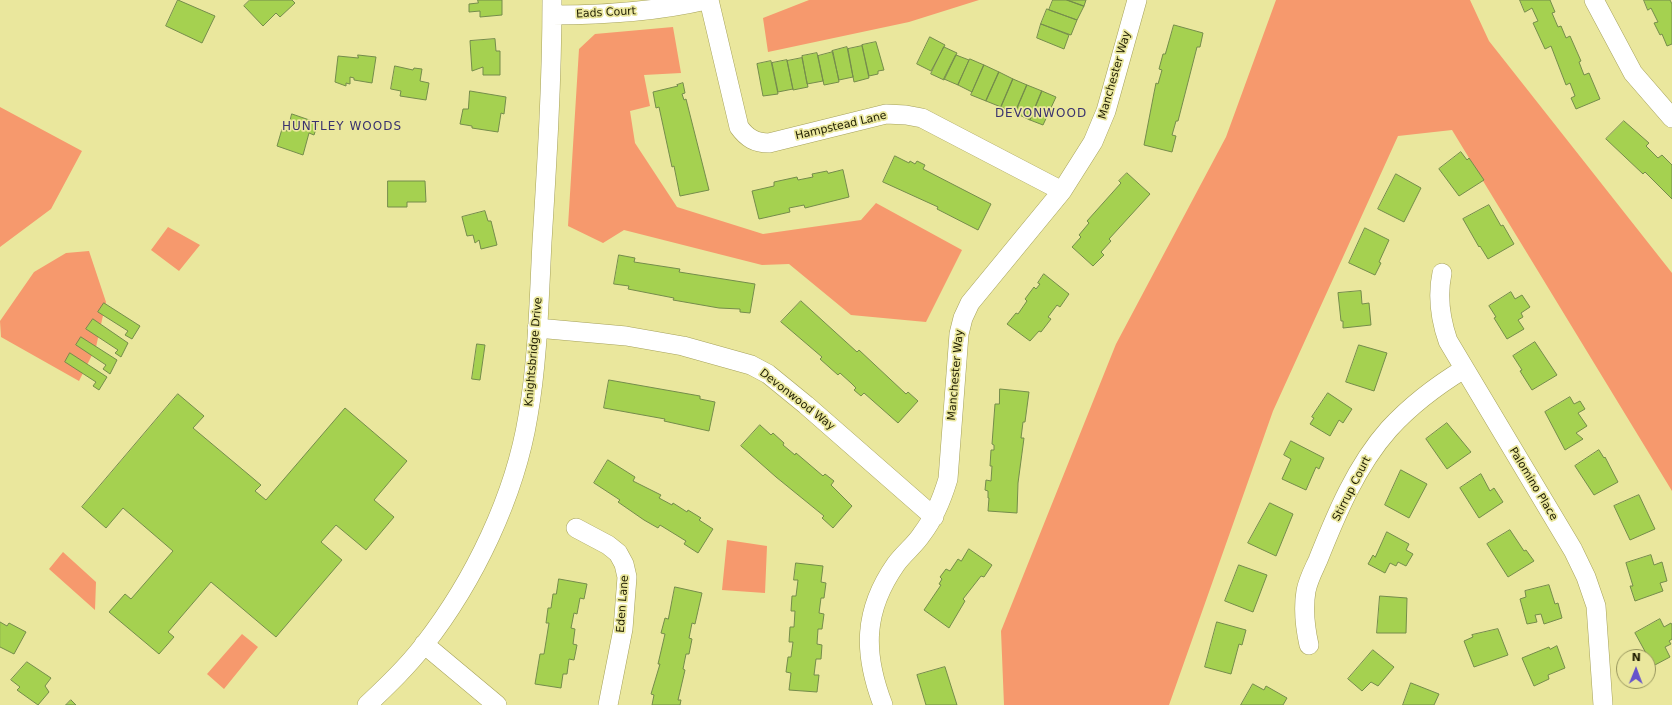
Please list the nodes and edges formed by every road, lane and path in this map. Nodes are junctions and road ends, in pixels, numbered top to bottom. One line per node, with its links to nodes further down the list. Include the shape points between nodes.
1 (706, 0): 5 (street, Eads Court, via 646,11 599,14)
2 (709, 0): 7 (street, Hampstead Lane, via 739,127 750,139 769,143 886,114 906,115 922,118)
3 (1137, 0): 7 (street, Manchester Way, via 1106,111 1093,142)
4 (1594, 0): 6 (street, via 1633,73)
5 (552, 7): 9 (street, Knightsbridge Drive, via 547,162)
6 (1672, 118)
7 (1062, 191): 11 (street, Manchester Way, via 970,303 962,318 948,480)
8 (1442, 273): 10 (street, Palomino Place, via 1439,302 1441,322 1448,341)
9 (537, 328): 11 (street, Devonwood Way, via 626,336 682,346 751,365 768,374 806,405); 13 (street, Knightsbridge Drive, via 528,418 504,500 472,571)
10 (1464, 369): 14 (street, Stirrup Court, via 1436,386 1388,430 1368,456 1355,479 1306,590 1304,615); 19 (street, Palomino Place, via 1573,550 1586,577 1596,606)
11 (934, 517): 18 (street, Manchester Way, via 897,563 874,607 869,630 869,653 873,680)
12 (576, 528): 17 (street, Eden Lane, via 618,553 627,577 623,629)
13 (424, 644): 15 (street, Knightsbridge Drive, via 403,670); 16 (street)
14 (1309, 645)
15 (367, 705)
16 (497, 705)
17 (608, 705)
18 (882, 705)
19 (1603, 705)

